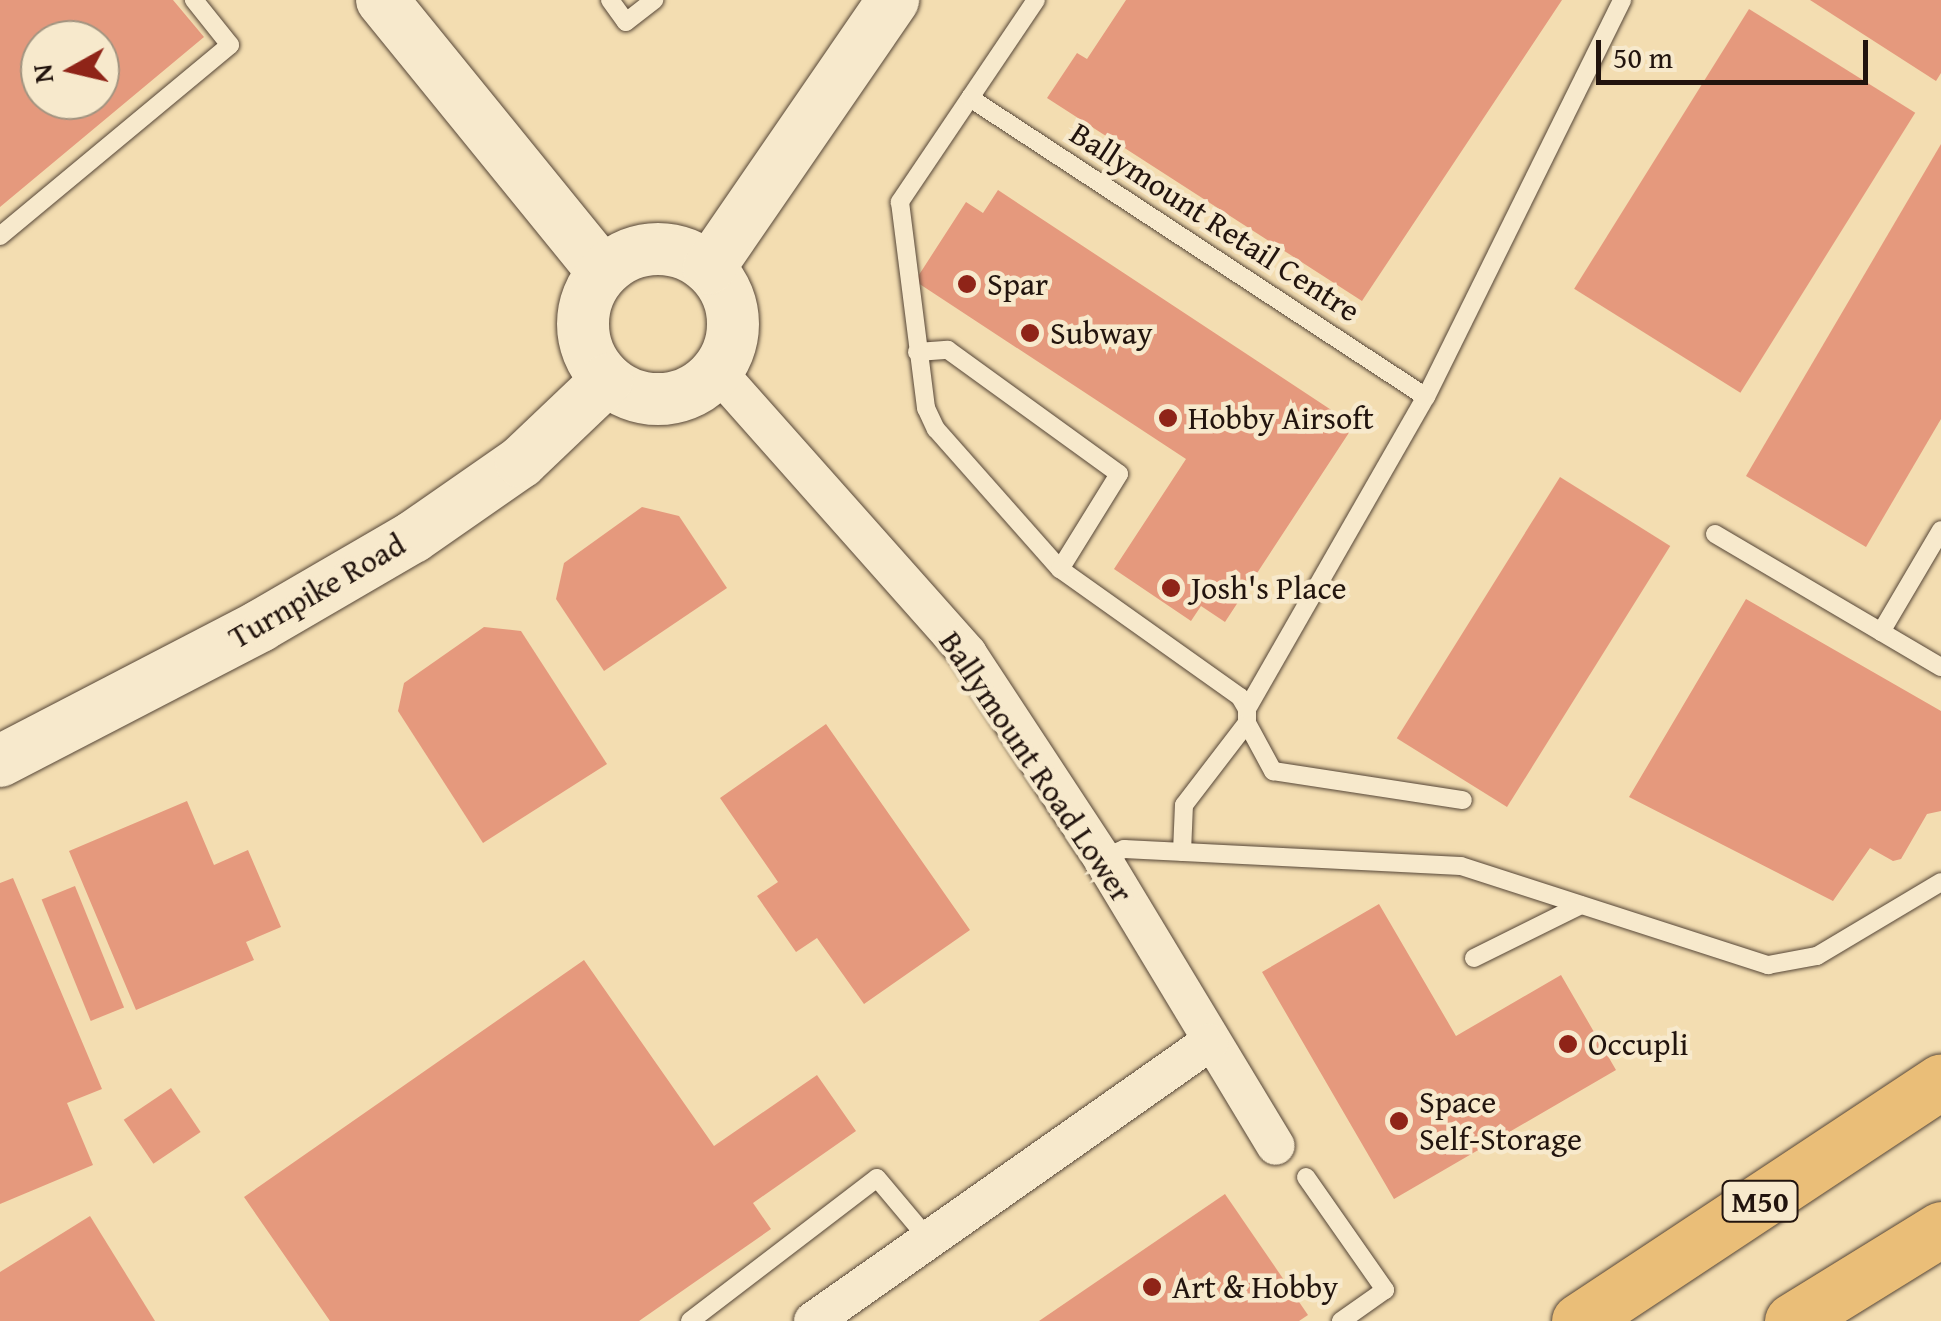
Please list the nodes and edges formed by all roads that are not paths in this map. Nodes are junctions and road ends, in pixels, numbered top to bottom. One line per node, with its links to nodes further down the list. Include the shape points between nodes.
1 (194, 0): 9 (lane, via 230,45)
2 (382, 0): 11 (street)
3 (610, 0): 4 (lane, via 626,22)
4 (654, 0)
5 (893, 0): 10 (street)
6 (1036, 0): 8 (lane)
7 (1622, 0): 15 (lane)
8 (970, 98): 12 (lane, via 900,202); 15 (lane, Ballymount Retail Centre)
9 (0, 236)
10 (709, 268): 11 (street, via 660,248 634,252); 13 (street, via 733,316 731,344)
11 (603, 272): 14 (street, via 582,315 584,339)
12 (917, 352): 18 (lane, via 936,429); 18 (lane, via 948,350 1119,474)
13 (717, 372): 14 (street, via 676,398 652,400); 25 (street, Ballymount Road Lower, via 968,654)
14 (607, 380): 22 (street, Turnpike Road, via 520,462 413,536 260,626)
15 (1426, 397): 21 (lane)
16 (1941, 530): 19 (lane)
17 (1714, 534): 19 (lane)
18 (1060, 569): 21 (lane, via 1240,697)
19 (1881, 632): 20 (lane)
20 (1941, 668)
21 (1247, 716): 23 (lane, via 1273,771); 24 (lane, via 1184,805)
22 (0, 761)
23 (1463, 800)
24 (1182, 852): 25 (lane, via 1124,850); 27 (lane, via 1461,866)
25 (1102, 858): 29 (street, Ballymount Road Lower)
26 (1941, 882): 27 (lane, via 1817,956 1768,965)
27 (1581, 905): 28 (lane)
28 (1474, 958)
29 (1210, 1043): 31 (street, Ballymount Road Lower); 34 (street)
30 (1941, 1081): 38 (highway, M50)
31 (1276, 1146)
32 (1306, 1177): 37 (lane, via 1385,1290)
33 (1941, 1229): 39 (highway)
34 (929, 1240): 35 (lane, via 877,1178); 36 (street)
35 (690, 1321)
36 (814, 1321)
37 (1342, 1321)
38 (1579, 1321)
39 (1792, 1321)

